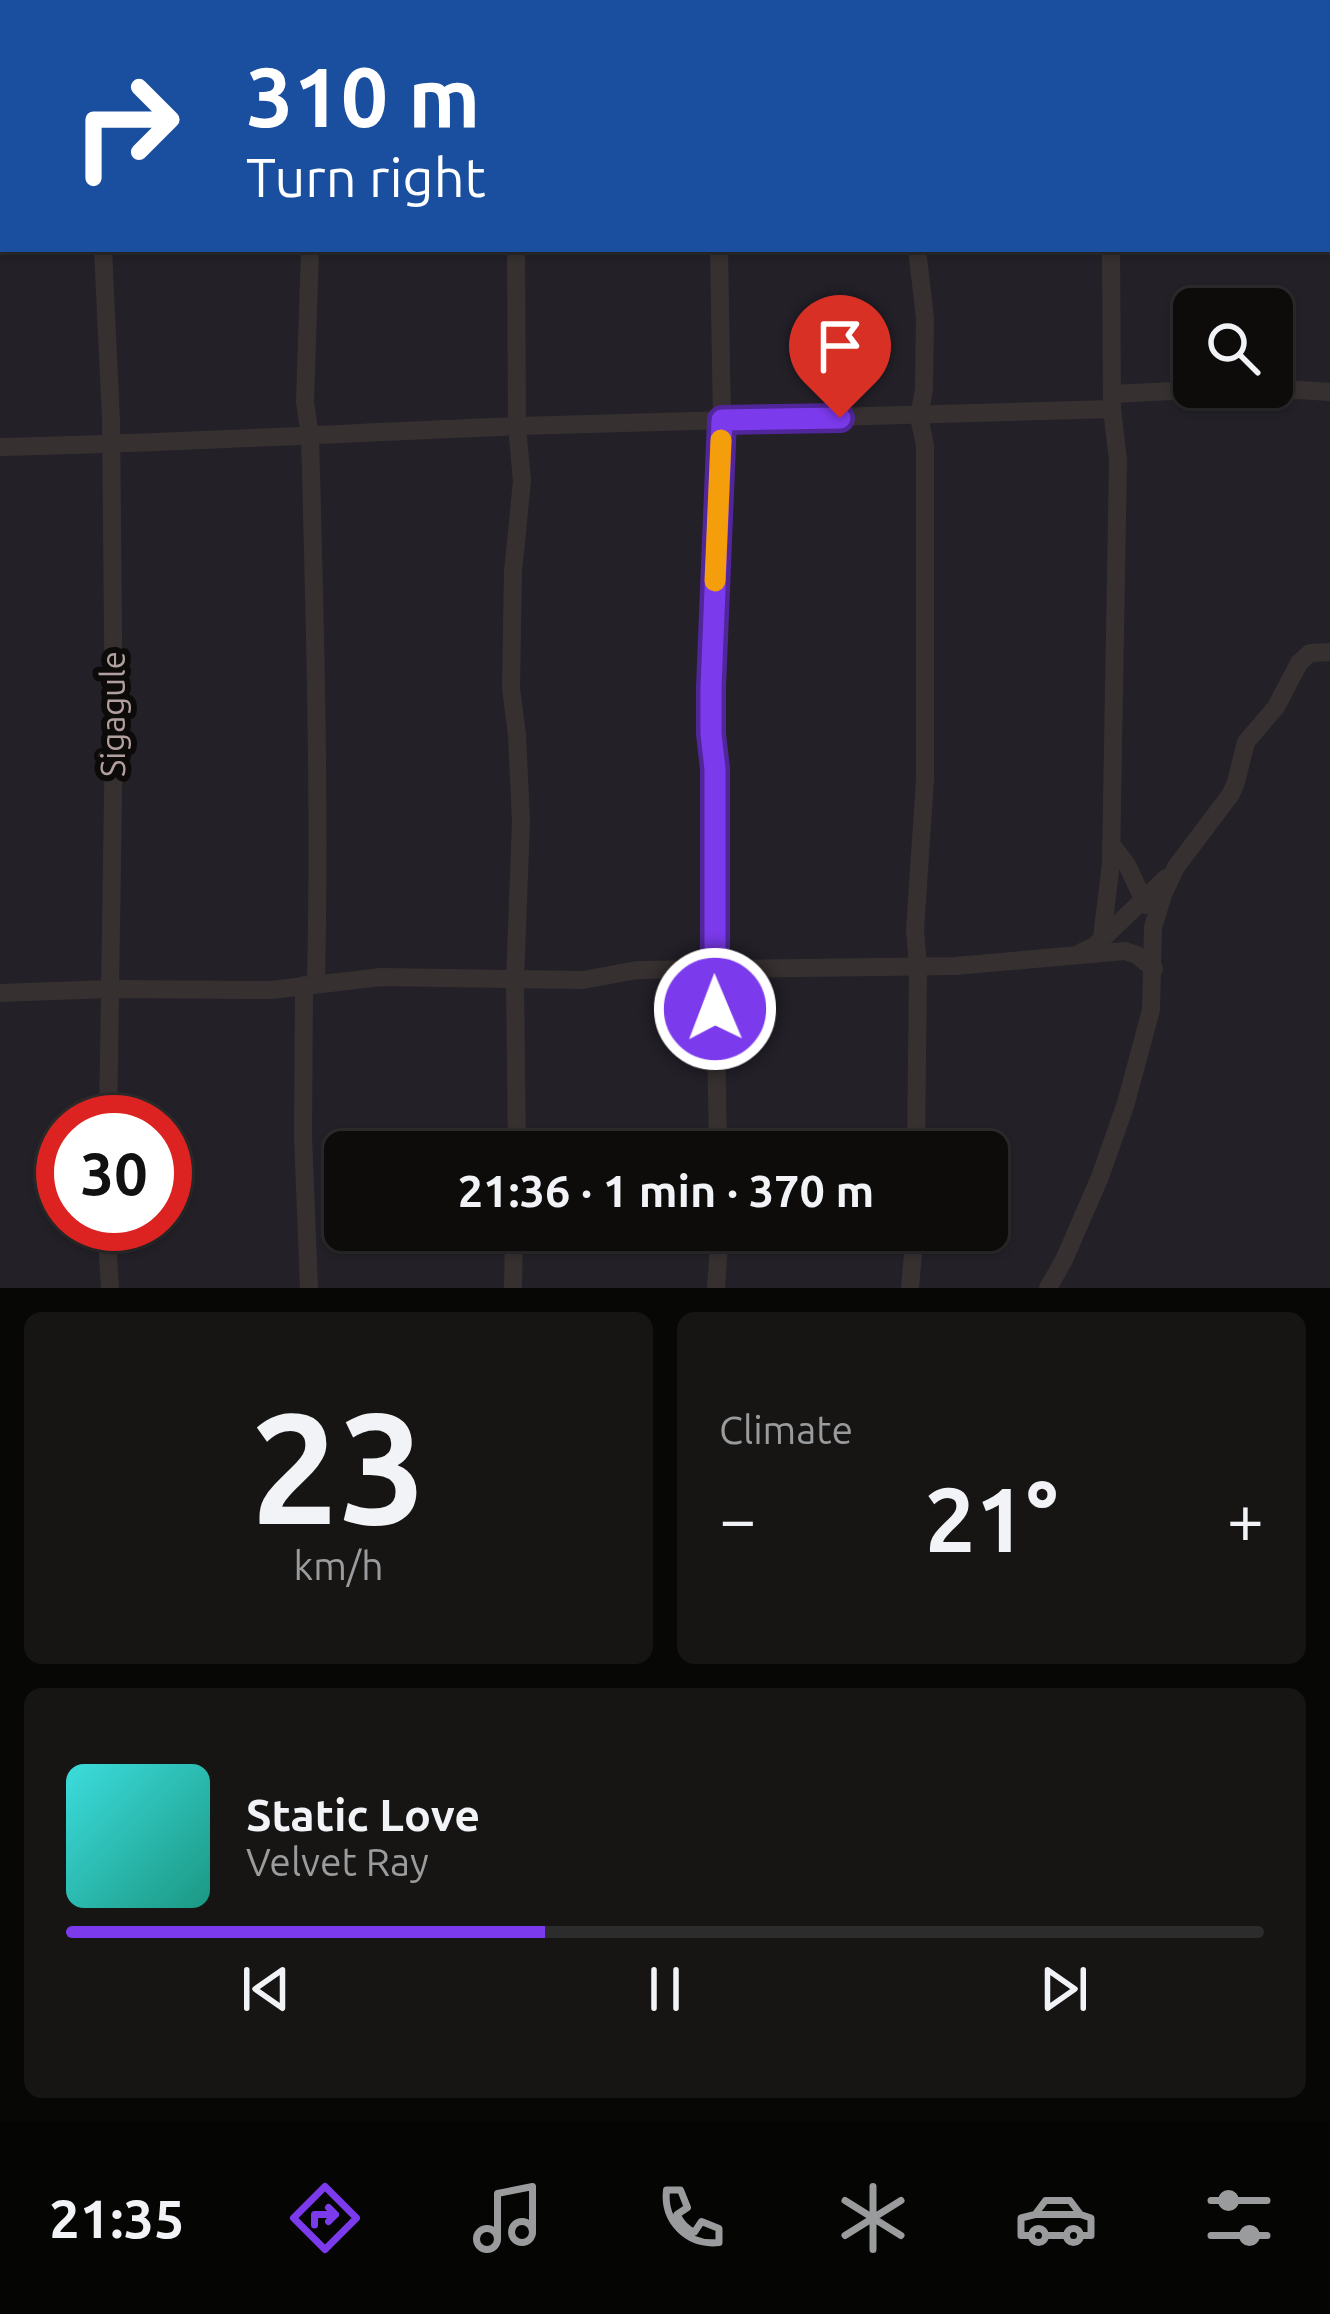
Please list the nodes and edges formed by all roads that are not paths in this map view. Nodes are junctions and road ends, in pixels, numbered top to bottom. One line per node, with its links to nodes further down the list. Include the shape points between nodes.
1 (103, 252): 13 (street, Sigagule)
2 (310, 252): 12 (street)
3 (516, 252): 11 (street)
4 (719, 252): 10 (street)
5 (916, 252): 9 (street, via 926,318)
6 (1112, 252): 8 (street)
7 (1330, 392): 8 (street, via 1173,391)
8 (1112, 401): 9 (street); 16 (street, via 1118,460)
9 (919, 417): 10 (street); 22 (street, via 925,780)
10 (722, 420): 11 (street); 23 (street, via 711,687)
11 (517, 426): 12 (street); 25 (street)
12 (310, 437): 13 (street); 26 (street, via 318,892)
13 (111, 442): 14 (street); 27 (street, Sigagule)
14 (0, 447)
15 (1330, 652): 17 (street, via 1299,663 1246,742 1231,794)
16 (1111, 844): 18 (street); 20 (street)
17 (1174, 871): 18 (street); 19 (street)
18 (1144, 899): 19 (street); 20 (street)
19 (1153, 927): 24 (street)
20 (1100, 941): 21 (street)
21 (1075, 955): 22 (street); 24 (street, via 1125,951)
22 (918, 966): 23 (street); 32 (street)
23 (715, 968): 25 (street); 31 (street)
24 (1154, 969): 42 (street, via 1145,1035 1109,1155)
25 (515, 981): 26 (street); 30 (street)
26 (310, 984): 27 (street); 38 (street, via 303,1137)
27 (109, 989): 28 (street); 29 (street, Sigagule)
28 (0, 993)
29 (108, 1095)
30 (517, 1131)
31 (716, 1131)
32 (916, 1131)
33 (108, 1251): 37 (street)
34 (513, 1251): 39 (street)
35 (719, 1251): 40 (street)
36 (913, 1251): 41 (street)
37 (110, 1288)
38 (309, 1288)
39 (512, 1288)
40 (716, 1288)
41 (910, 1288)
42 (1048, 1288)

